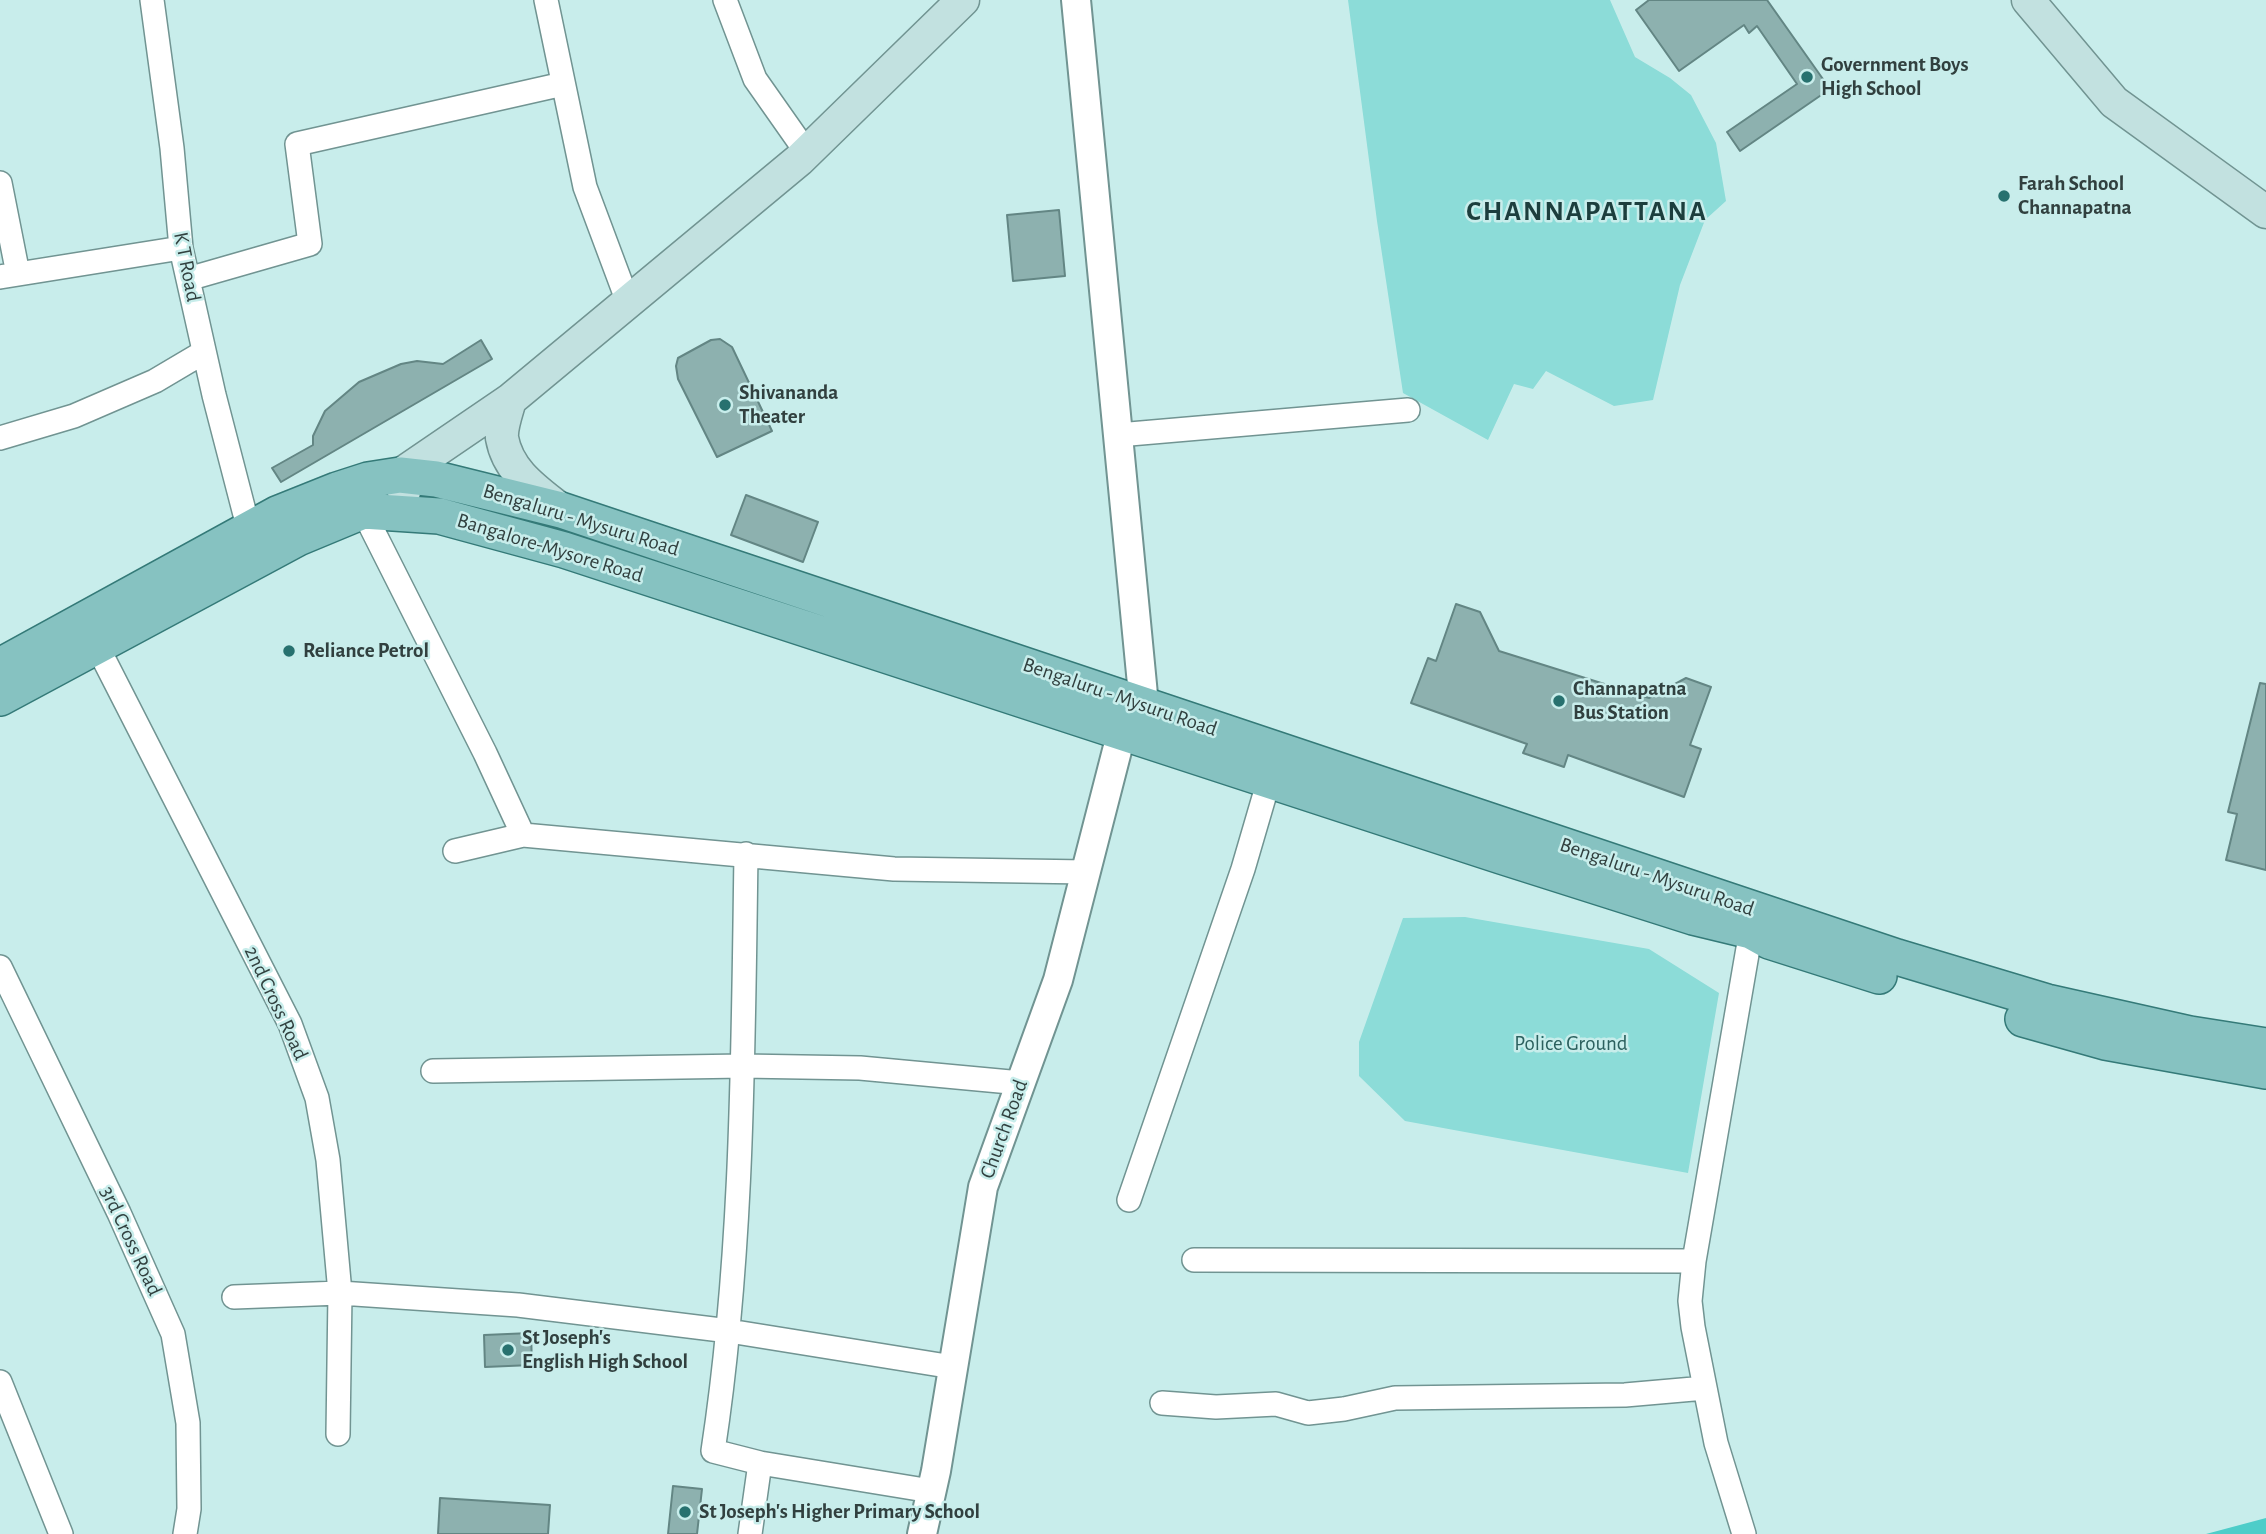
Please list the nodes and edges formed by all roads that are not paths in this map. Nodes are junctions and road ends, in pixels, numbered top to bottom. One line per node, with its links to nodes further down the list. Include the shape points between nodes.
1 (152, 0): 11 (street, K T Road)
2 (546, 0): 7 (street)
3 (725, 0): 8 (street, via 755,79)
4 (963, 0): 8 (main road)
5 (1076, 0): 18 (street)
6 (2028, 0): 10 (main road, via 2113,102)
7 (563, 83): 13 (street, via 297,144 310,244); 14 (street, via 585,187)
8 (807, 153): 14 (main road)
9 (0, 183): 12 (street)
10 (2266, 212)
11 (181, 248): 12 (street); 13 (street, K T Road)
12 (9, 275)
13 (188, 279): 15 (street, K T Road)
14 (628, 302): 16 (main road)
15 (204, 352): 19 (street, via 155,381 85,411); 22 (street, K T Road)
16 (510, 400): 20 (main road); 21 (main road, via 502,436 509,458 520,476)
17 (1408, 410): 18 (street)
18 (1118, 435): 26 (street)
19 (0, 438)
20 (377, 489): 21 (main road, Bengaluru - Mysuru Road, via 436,479); 22 (main road, Bengaluru - Mysuru Road, via 337,489); 23 (main road, Bangalore-Mysore Road, via 298,538); 27 (main road, Bangalore-Mysore Road, via 408,512 450,518 564,550); 30 (street)
21 (561, 510): 26 (main road, Bengaluru - Mysuru Road)
22 (249, 530): 24 (main road, Bengaluru - Mysuru Road)
23 (97, 646): 25 (main road, Bangalore-Mysore Road); 45 (street, 2nd Cross Road, via 290,1024 317,1098 328,1160)
24 (0, 666)
25 (0, 698)
26 (1144, 705): 29 (main road, Bengaluru - Mysuru Road)
27 (1122, 732): 28 (main road, Bengaluru - Mysuru Road); 33 (street, Church Road)
28 (1269, 779): 29 (main road, Bengaluru - Mysuru Road); 42 (street, via 1243,869)
29 (1352, 790): 34 (main road, Bengaluru - Mysuru Road)
30 (523, 835): 31 (street); 32 (street)
31 (455, 851)
32 (746, 854): 33 (street, via 894,869); 38 (street)
33 (1087, 872): 41 (street, Church Road, via 1058,979)
34 (1697, 904): 35 (main road, Bengaluru - Mysuru Road); 37 (main road, Bengaluru - Mysuru Road, via 2047,1002)
35 (1751, 931): 40 (main road, Bengaluru - Mysuru Road, via 1769,942 2105,1042); 44 (street)
36 (0, 967): 56 (street, 3rd Cross Road, via 173,1334 188,1423)
37 (2266, 1046)
38 (743, 1066): 39 (street); 41 (street, via 860,1068); 47 (street)
39 (433, 1071)
40 (2266, 1071)
41 (1021, 1083): 48 (street, Church Road, via 983,1187)
42 (1129, 1200)
43 (1194, 1260): 44 (street)
44 (1694, 1261): 50 (street, via 1690,1301)
45 (340, 1293): 46 (street); 47 (street, via 518,1305); 52 (street, 2nd Cross Road)
46 (234, 1297)
47 (729, 1331): 48 (street); 53 (street, via 713,1451)
48 (953, 1367): 54 (street, Church Road)
49 (0, 1382): 55 (street)
50 (1705, 1388): 51 (street, via 1625,1395 1395,1398 1308,1412 1276,1404 1216,1407); 59 (street, via 1716,1443)
51 (1162, 1403)
52 (338, 1434)
53 (760, 1464): 54 (street); 57 (street)
54 (931, 1491): 58 (street, Church Road)
55 (61, 1534)
56 (185, 1534)
57 (750, 1534)
58 (922, 1534)
59 (1744, 1534)

